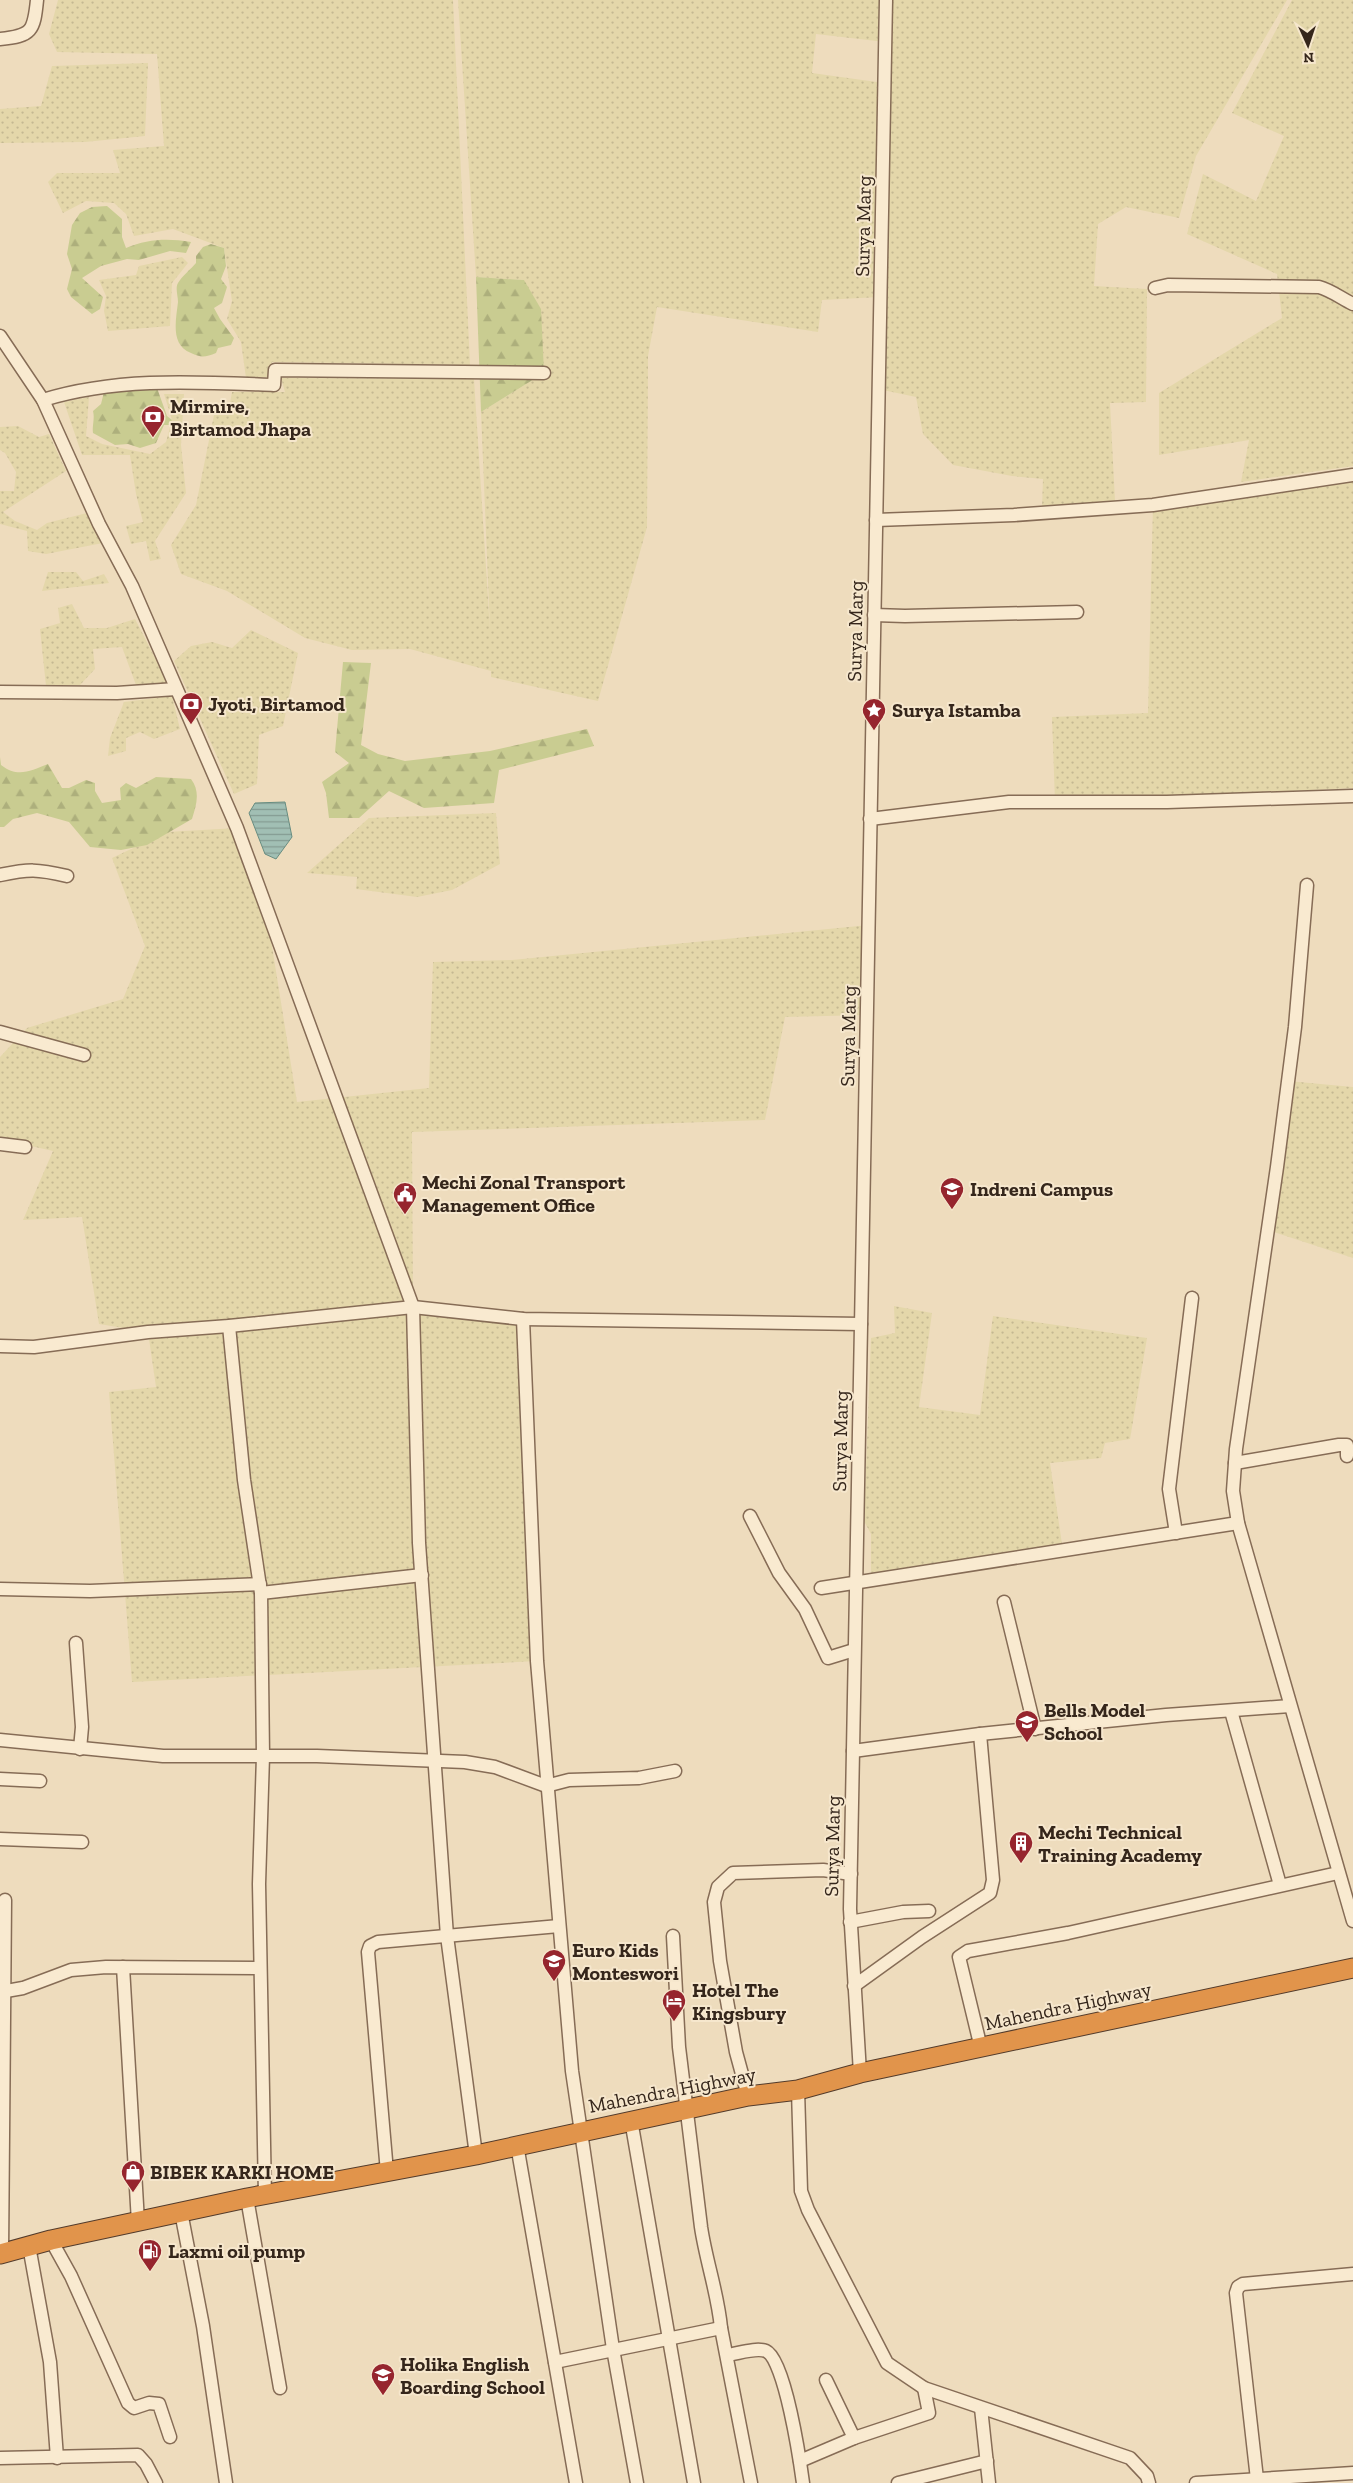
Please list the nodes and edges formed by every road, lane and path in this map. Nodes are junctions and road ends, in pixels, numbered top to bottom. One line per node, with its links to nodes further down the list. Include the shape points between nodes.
1 (37, 0): 3 (street, via 31,29 25,35)
2 (886, 0): 10 (street, Surya Marg)
3 (0, 39)
4 (1155, 288): 5 (street, via 1168,285 1319,287)
5 (1353, 304)
6 (0, 336): 8 (street)
7 (544, 373): 8 (street, via 274,370 274,384 150,382 74,390)
8 (43, 400): 13 (street, via 99,524 132,586)
9 (1353, 474): 10 (street, via 1153,504 1014,515)
10 (876, 520): 12 (street, Surya Marg)
11 (1076, 612): 12 (street)
12 (874, 615): 16 (street, Surya Marg)
13 (176, 689): 14 (street, via 117,693); 25 (street, via 237,828)
14 (0, 692)
15 (1353, 799): 16 (street, via 1009,802)
16 (870, 819): 27 (street, Surya Marg)
17 (0, 875): 18 (street, via 45,870)
18 (67, 876)
19 (1307, 885): 31 (street, via 1283,1125)
20 (0, 1032): 21 (street)
21 (84, 1055)
22 (0, 1144): 23 (street)
23 (26, 1147)
24 (1192, 1298): 34 (street, via 1169,1489)
25 (413, 1307): 26 (street); 28 (street); 35 (street)
26 (523, 1319): 27 (street); 55 (street, via 536,1651)
27 (861, 1324): 36 (street, Surya Marg)
28 (229, 1326): 29 (street, via 148,1332 34,1347); 38 (street, via 244,1480)
29 (0, 1346)
30 (1348, 1456): 31 (street, via 1347,1445 1338,1445)
31 (1235, 1463): 33 (street, via 1233,1491)
32 (750, 1516): 42 (street, via 779,1573 805,1609 828,1658)
33 (1238, 1523): 34 (street); 43 (street)
34 (1176, 1533): 36 (street)
35 (422, 1574): 38 (street); 51 (street)
36 (855, 1584): 39 (street); 42 (street, Surya Marg)
37 (0, 1588): 38 (street, via 90,1591)
38 (260, 1588): 50 (street)
39 (821, 1588)
40 (1004, 1602): 45 (street)
41 (76, 1643): 48 (street, via 82,1727)
42 (854, 1650): 49 (street, Surya Marg)
43 (1290, 1706): 44 (street); 58 (street)
44 (1231, 1711): 45 (street); 60 (street)
45 (1035, 1729): 46 (street)
46 (980, 1734): 49 (street); 71 (street, via 993,1880 990,1893)
47 (0, 1740): 48 (street)
48 (80, 1749): 50 (street, via 163,1756)
49 (853, 1751): 59 (street, Surya Marg)
50 (263, 1756): 51 (street); 69 (street)
51 (436, 1762): 55 (street, via 495,1767); 66 (street)
52 (675, 1771): 55 (street, via 630,1778 569,1780)
53 (0, 1779): 54 (street)
54 (40, 1781)
55 (546, 1786): 65 (street)
56 (0, 1839): 57 (street)
57 (82, 1842)
58 (1338, 1872): 60 (street); 63 (street)
59 (851, 1874): 64 (street, Surya Marg); 76 (street, via 823,1870 733,1873 718,1887 714,1902 720,1961 736,2052)
60 (1280, 1885): 73 (street, via 968,1951 959,1957)
61 (5, 1900): 72 (street)
62 (929, 1911): 64 (street, via 903,1912)
63 (1353, 1921)
64 (850, 1922): 71 (street, Surya Marg)
65 (559, 1926): 66 (street); 79 (street)
66 (447, 1936): 81 (street); 82 (street, via 378,1942 370,1946 368,1952)
67 (673, 1936): 77 (street, via 679,2047)
68 (123, 1967): 69 (street); 72 (street, via 71,1970 23,1988); 85 (street)
69 (260, 1968): 83 (street)
70 (1353, 1968): 73 (highway, Mahendra Highway)
71 (854, 1986): 74 (street, Surya Marg)
72 (2, 1992): 88 (street)
73 (981, 2048): 74 (highway, Mahendra Highway)
74 (860, 2073): 75 (highway, Mahendra Highway)
75 (798, 2090): 76 (highway, Mahendra Highway); 97 (street, via 801,2191 808,2210 887,2363)
76 (748, 2096): 77 (highway, Mahendra Highway)
77 (687, 2108): 78 (highway, Mahendra Highway); 90 (street, via 705,2256)
78 (631, 2120): 79 (highway, Mahendra Highway); 91 (street)
79 (579, 2132): 80 (highway, Mahendra Highway); 92 (street)
80 (517, 2145): 81 (highway, Mahendra Highway); 94 (street, via 542,2299)
81 (476, 2155): 82 (highway, Mahendra Highway)
82 (387, 2172): 83 (highway, Mahendra Highway)
83 (256, 2197): 84 (highway, Mahendra Highway); 96 (street)
84 (181, 2212): 85 (highway, Mahendra Highway); 109 (street, via 203,2326)
85 (138, 2222): 86 (highway, Mahendra Highway)
86 (52, 2240): 87 (highway, Mahendra Highway); 99 (street, via 128,2403 134,2408 149,2403 159,2404)
87 (29, 2246): 88 (highway, Mahendra Highway); 102 (street, via 50,2362)
88 (1, 2254)
89 (1353, 2274): 106 (street, via 1238,2287 1236,2293)
90 (721, 2328): 91 (street); 93 (street)
91 (670, 2338): 92 (street); 112 (street)
92 (612, 2349): 94 (street); 111 (street)
93 (728, 2356): 103 (street, via 760,2350 771,2356 782,2382); 113 (street)
94 (556, 2362): 110 (street)
95 (826, 2380): 100 (street)
96 (280, 2388)
97 (924, 2388): 98 (street); 100 (street, via 929,2413)
98 (981, 2408): 104 (street); 117 (street, via 1130,2458 1147,2476)
99 (170, 2437)
100 (854, 2438): 103 (street)
101 (0, 2458): 102 (street)
102 (56, 2458): 108 (street, via 138,2455)
103 (800, 2461): 114 (street)
104 (987, 2462): 115 (street); 116 (street)
105 (1353, 2473): 106 (street)
106 (1257, 2479): 107 (street)
107 (1216, 2482): 118 (street)
108 (156, 2483)
109 (226, 2483)
110 (576, 2483)
111 (637, 2483)
112 (694, 2483)
113 (751, 2483)
114 (803, 2483)
115 (898, 2483)
116 (989, 2483)
117 (1149, 2483)
118 (1196, 2483)

